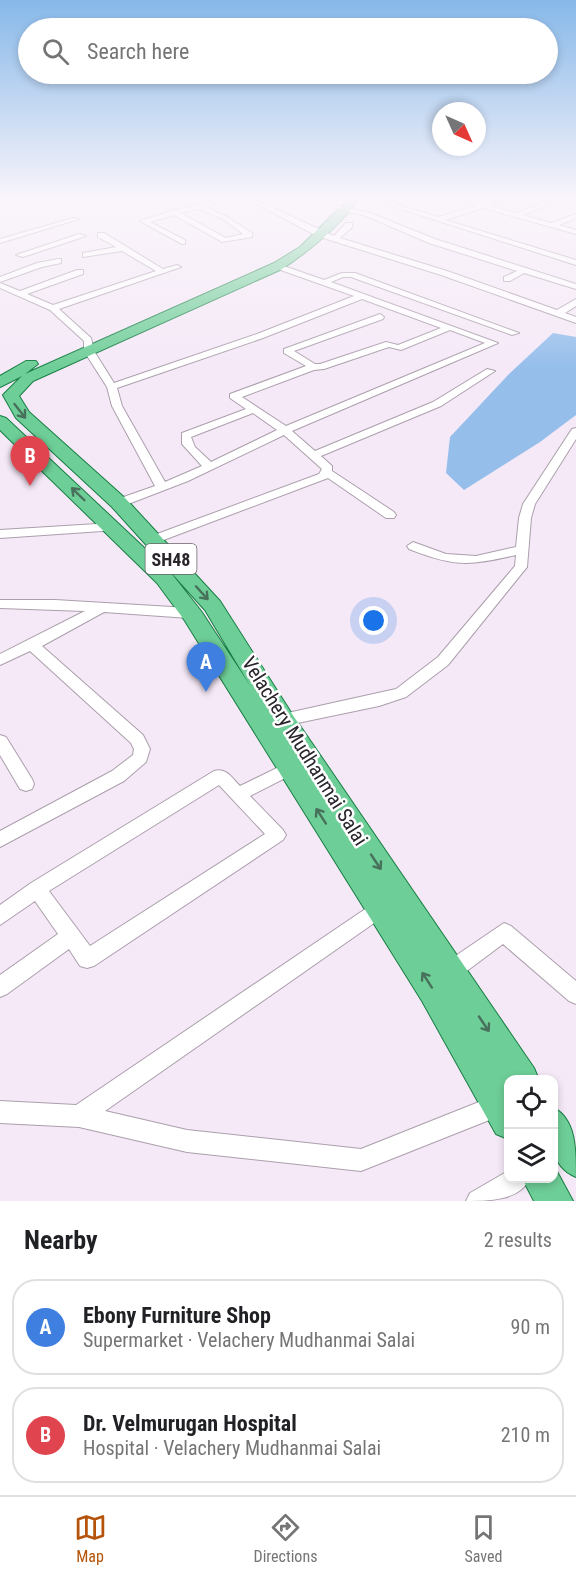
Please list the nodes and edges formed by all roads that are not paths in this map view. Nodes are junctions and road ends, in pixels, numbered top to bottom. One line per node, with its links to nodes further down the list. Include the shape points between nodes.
1 (24, 257): 12 (street)
2 (139, 257): 17 (street)
3 (281, 257): 31 (main road, Velachery Mudhanmai Salai / SH48)
4 (292, 257): 13 (main road, Velachery Mudhanmai Salai / SH48)
5 (393, 257): 26 (street)
6 (488, 257): 15 (street)
7 (541, 257): 9 (street)
8 (556, 257): 11 (street)
9 (537, 259)
10 (58, 261): 12 (street)
11 (576, 263)
12 (40, 265): 20 (street)
13 (278, 266): 19 (street); 31 (main road, Velachery Mudhanmai Salai / SH48)
14 (177, 267): 17 (street)
15 (523, 267): 18 (street); 21 (street)
16 (80, 272): 22 (street)
17 (163, 272): 25 (street)
18 (507, 279)
19 (325, 282): 23 (street); 30 (street, via 352,275 514,333)
20 (0, 283): 22 (street)
21 (576, 287)
22 (22, 293): 25 (street)
23 (360, 296): 29 (street); 35 (street, via 260,336)
24 (576, 302): 26 (street)
25 (53, 308): 31 (street)
26 (557, 314): 28 (street)
27 (380, 317): 32 (street, via 287,351)
28 (576, 320)
29 (448, 328): 30 (street); 32 (street, via 398,348 389,344)
30 (493, 343): 38 (street)
31 (88, 345): 34 (main road, Velachery Mudhanmai Salai / SH48, via 27,366); 35 (street); 44 (main road, Velachery Mudhanmai Salai / SH48, one-way to 44, via 28,378 11,395 22,415)
32 (313, 367): 36 (street, via 234,396)
33 (490, 372): 40 (street, via 436,404)
34 (0, 382)
35 (112, 387): 43 (street, via 117,406)
36 (253, 410): 38 (street); 41 (street, via 186,431 188,445)
37 (0, 421): 46 (main road, Velachery Mudhanmai Salai / SH48, one-way to 37)
38 (285, 430): 40 (street); 41 (street)
39 (576, 430): 50 (street, via 529,504)
40 (314, 455): 42 (street, via 328,468)
41 (210, 467): 43 (street)
42 (328, 473): 45 (street); 48 (street)
43 (162, 487): 44 (street)
44 (119, 503): 48 (main road, Velachery Mudhanmai Salai / SH48)
45 (390, 515)
46 (113, 527): 47 (street); 53 (main road, Velachery Mudhanmai Salai / SH48, via 164,578)
47 (0, 534)
48 (153, 540): 56 (main road, Velachery Mudhanmai Salai / SH48, one-way to 56, via 213,606)
49 (413, 546): 50 (street, via 444,558 476,560)
50 (522, 550): 56 (street, via 521,567 476,624 443,662 417,682 379,700)
51 (0, 604): 52 (street)
52 (100, 608): 53 (street); 54 (street)
53 (189, 613): 58 (main road, Velachery Mudhanmai Salai / SH48)
54 (32, 645): 55 (street); 61 (street, via 137,739 142,749 140,758 118,776)
55 (0, 660)
56 (283, 720): 66 (main road, Velachery Mudhanmai Salai / SH48, one-way to 66)
57 (0, 741): 59 (street)
58 (289, 768): 60 (street); 63 (main road, Velachery Mudhanmai Salai / SH48, one-way to 58)
59 (26, 784)
60 (240, 794): 62 (street, via 220,776); 65 (street, via 277,835 87,959)
61 (0, 840)
62 (37, 889): 64 (street); 65 (street)
63 (381, 908): 71 (main road, Velachery Mudhanmai Salai / SH48, one-way to 63); 72 (street)
64 (0, 916)
65 (70, 936): 67 (street)
66 (449, 972): 68 (street, via 504,932); 69 (main road, Velachery Mudhanmai Salai / SH48, one-way to 69)
67 (0, 987)
68 (576, 994)
69 (519, 1075)
70 (0, 1112): 72 (street)
71 (504, 1113): 72 (street, via 361,1160 187,1140)
72 (79, 1116)
73 (557, 1129): 74 (main road)
74 (576, 1159)
75 (512, 1183): 77 (street)
76 (543, 1183): 78 (main road)
77 (478, 1201)
78 (555, 1201)

